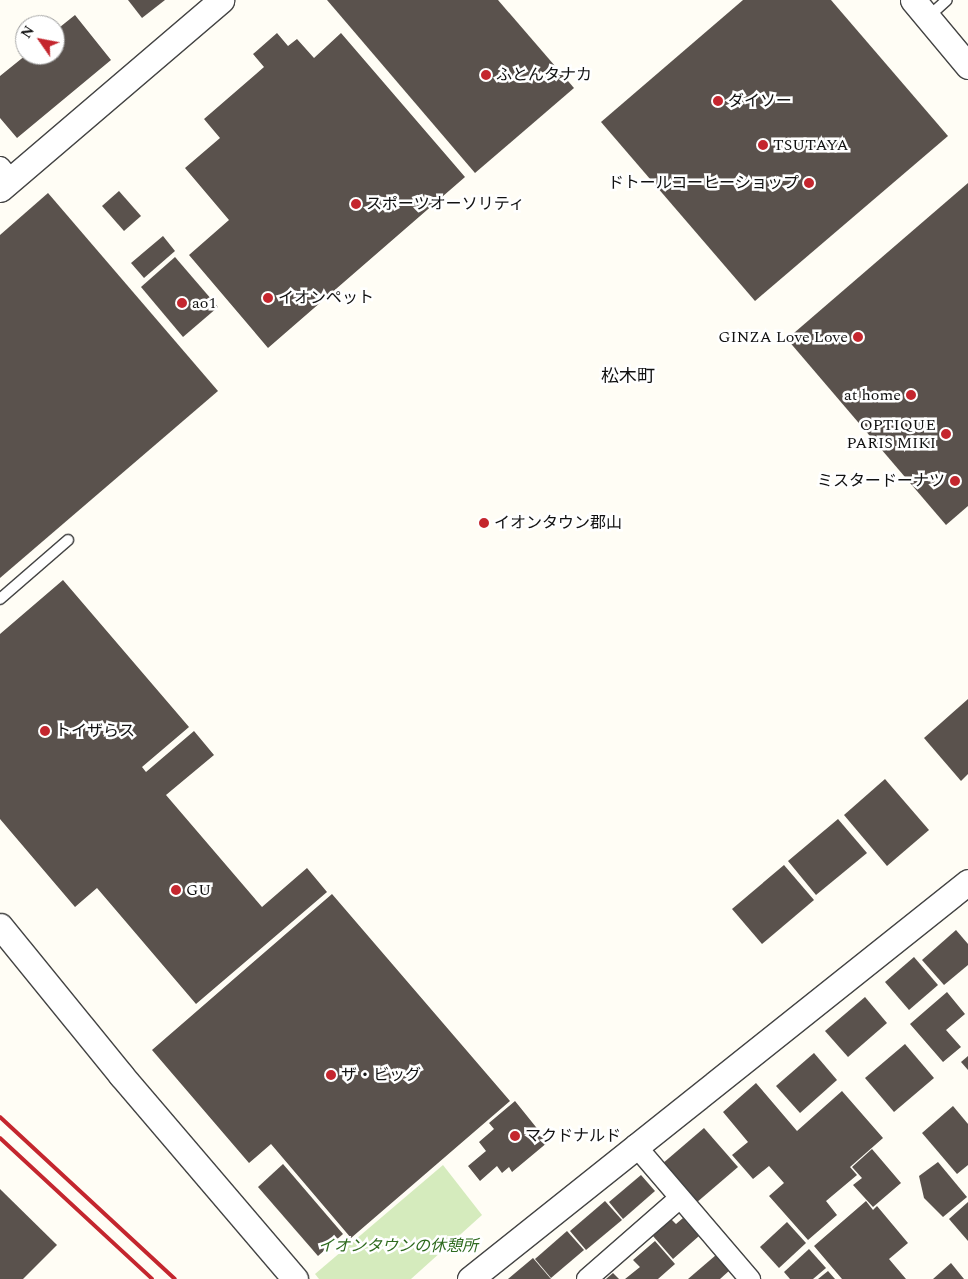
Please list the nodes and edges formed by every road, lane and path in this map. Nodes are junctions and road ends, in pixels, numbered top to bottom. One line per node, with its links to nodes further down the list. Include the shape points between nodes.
1 (220, 0): 5 (street)
2 (947, 0): 3 (lane)
3 (920, 9): 4 (street)
4 (968, 66)
5 (4, 179)
6 (68, 540): 7 (lane)
7 (0, 599)
8 (968, 882): 10 (street)
9 (0, 926): 12 (street, via 121,1075)
10 (635, 1145): 11 (street); 13 (street)
11 (680, 1198): 14 (street); 15 (street)
12 (295, 1279)
13 (470, 1279)
14 (587, 1279)
15 (750, 1279)

